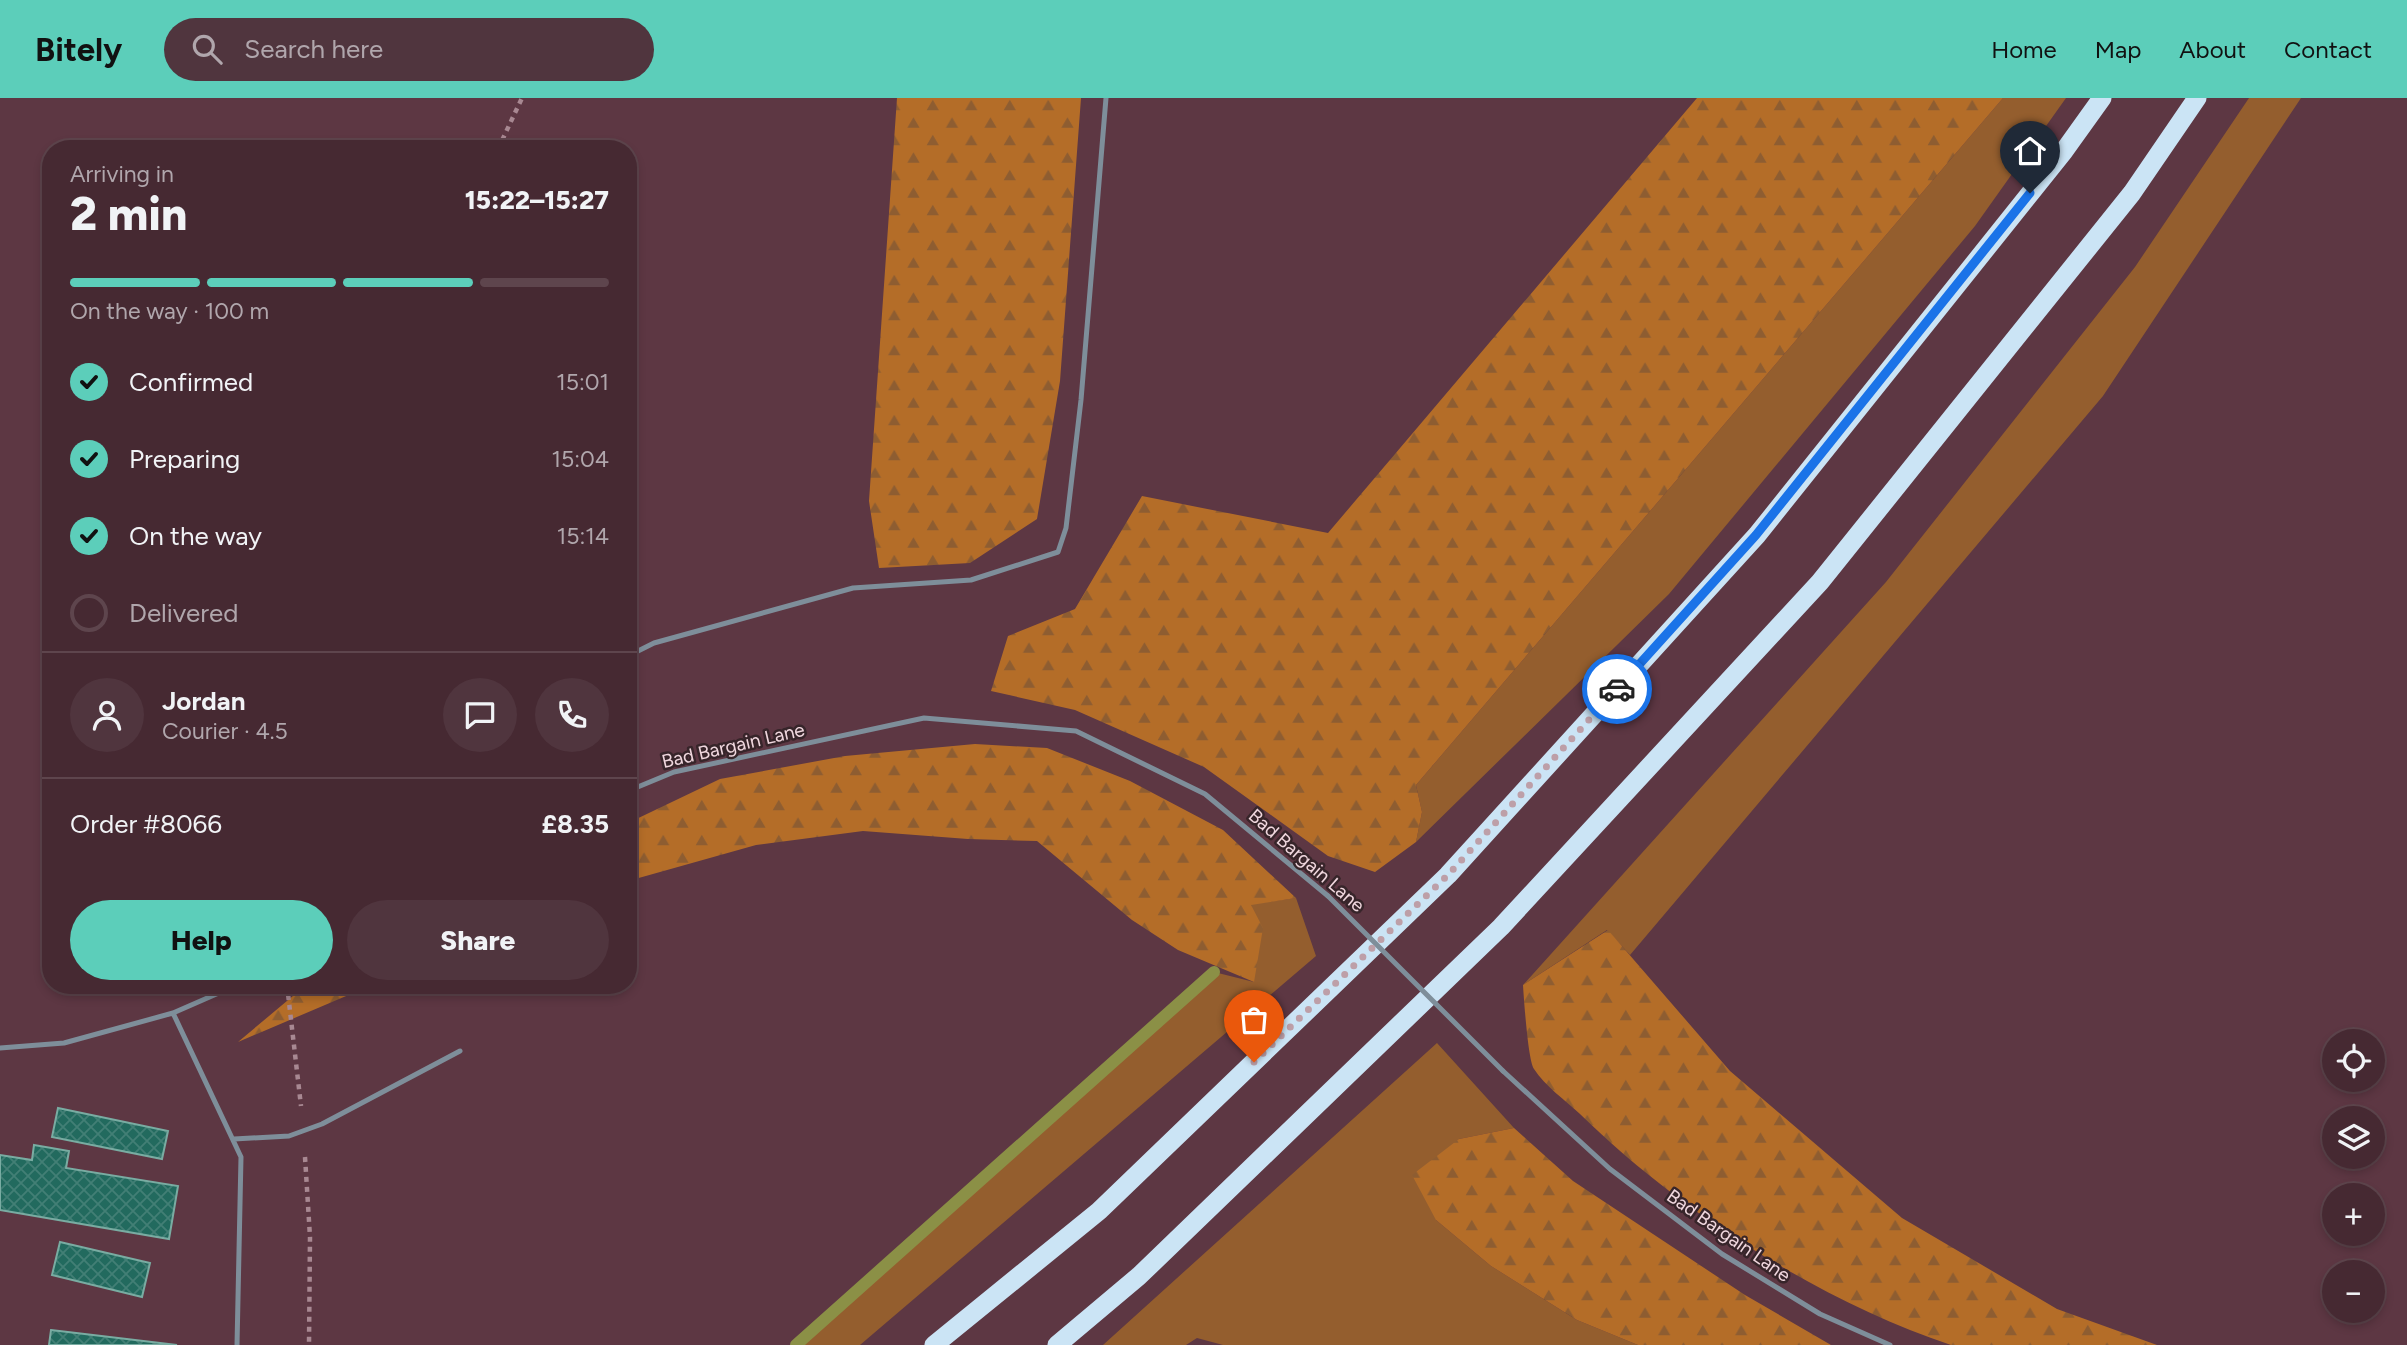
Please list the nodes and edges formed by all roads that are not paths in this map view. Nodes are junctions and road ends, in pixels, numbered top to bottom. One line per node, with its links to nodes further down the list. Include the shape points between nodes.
1 (1106, 98): 4 (lane, via 1081,400 1066,528 1058,552 971,580 853,588)
2 (2102, 98): 12 (highway, via 1756,535 1448,875 1099,1211)
3 (2197, 98): 13 (highway, via 2132,193 1820,582 1501,927 1139,1276)
4 (637, 652)
5 (637, 787): 14 (lane, Bad Bargain Lane, bridge, via 674,772 924,718 1076,731 1205,794 1328,896 1503,1071 1610,1169 1722,1254 1819,1314)
6 (216, 994): 7 (lane)
7 (173, 1013): 8 (lane, via 64,1043); 10 (lane)
8 (0, 1048)
9 (460, 1051): 10 (lane, via 303,1132)
10 (234, 1139): 11 (lane, via 241,1157)
11 (237, 1345)
12 (934, 1345)
13 (1057, 1345)
14 (1890, 1345)

